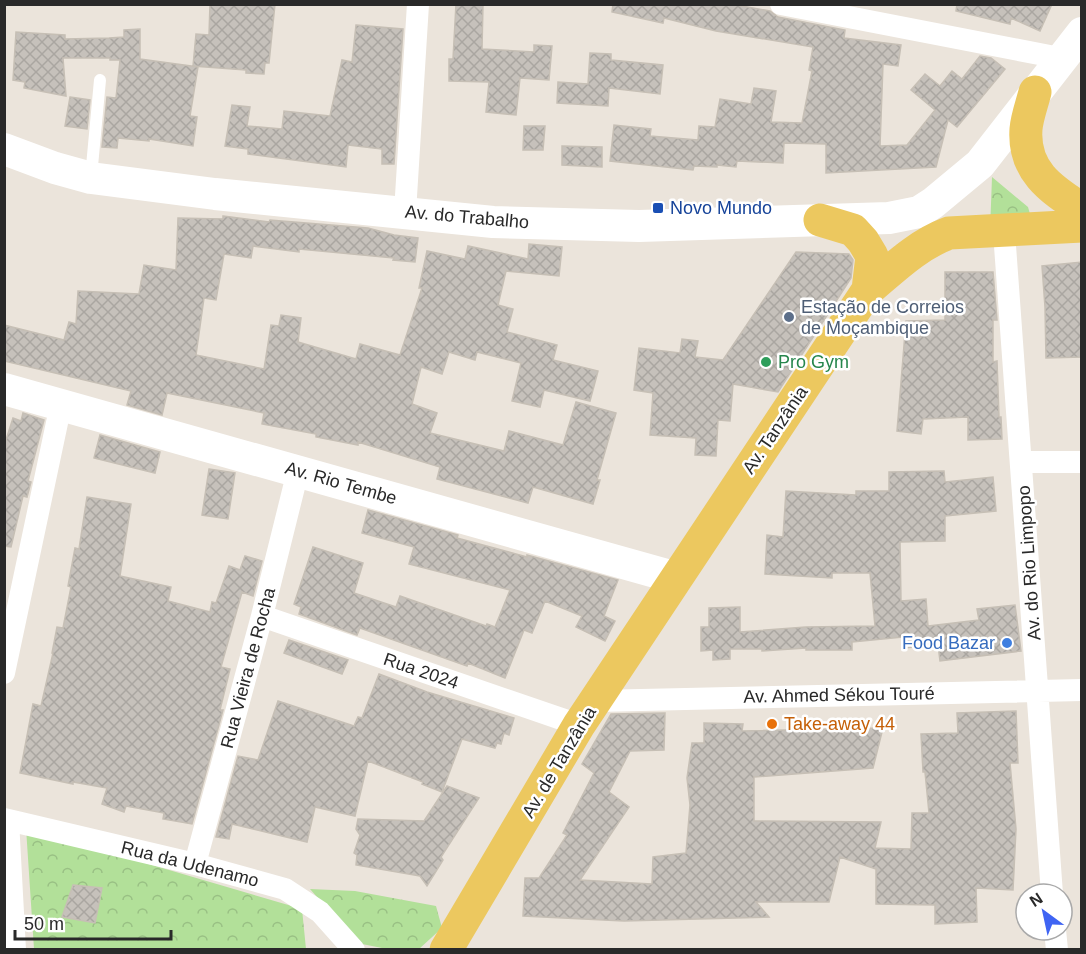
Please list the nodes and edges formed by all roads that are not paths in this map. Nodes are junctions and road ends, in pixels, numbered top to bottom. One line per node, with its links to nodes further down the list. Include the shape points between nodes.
1 (418, 4): 10 (street)
2 (781, 4): 4 (street)
3 (1082, 33): 4 (main road, Av. do Trabalho)
4 (1060, 58): 6 (main road, Av. do Trabalho)
5 (100, 80): 8 (lane)
6 (1035, 92): 9 (main road, via 1026,129 1027,154 1041,179); 11 (main road, Av. do Trabalho, via 980,164 919,212 889,218)
7 (4, 149): 8 (main road, Av. do Trabalho)
8 (91, 178): 10 (main road, Av. do Trabalho)
9 (1082, 209)
10 (405, 212): 11 (main road, Av. do Trabalho, via 493,222 639,226)
11 (820, 220): 14 (main road, via 853,230 863,241 872,256)
12 (1082, 226): 13 (main road)
13 (1005, 232): 14 (main road, Av. Tanzânia, via 949,233 931,240); 17 (street, Av. do Rio Limpopo)
14 (868, 290): 20 (main road, Av. Tanzânia)
15 (4, 389): 16 (main road, Av. Rio Tembe)
16 (61, 404): 19 (main road, Av. Rio Tembe); 22 (street)
17 (1022, 462): 18 (street); 24 (street, Av. do Rio Limpopo)
18 (1082, 462)
19 (298, 471): 20 (main road, Av. Rio Tembe); 21 (street, Rua Vieira de Rocha)
20 (677, 578): 25 (main road, Av. de Tanzânia)
21 (262, 616): 25 (street, Rua 2024); 27 (street, Rua Vieira de Rocha)
22 (4, 673)
23 (1082, 690): 24 (street, Av. Ahmed Sékou Touré)
24 (1038, 691): 25 (street, Av. Ahmed Sékou Touré); 28 (street, Av. do Rio Limpopo)
25 (587, 713): 31 (main road, Av. de Tanzânia)
26 (6, 820): 27 (street, Rua da Udenamo); 29 (street)
27 (195, 864): 30 (street, Rua da Udenamo, via 285,889 320,912)
28 (1051, 882)
29 (15, 950)
30 (354, 950)
31 (446, 950)

